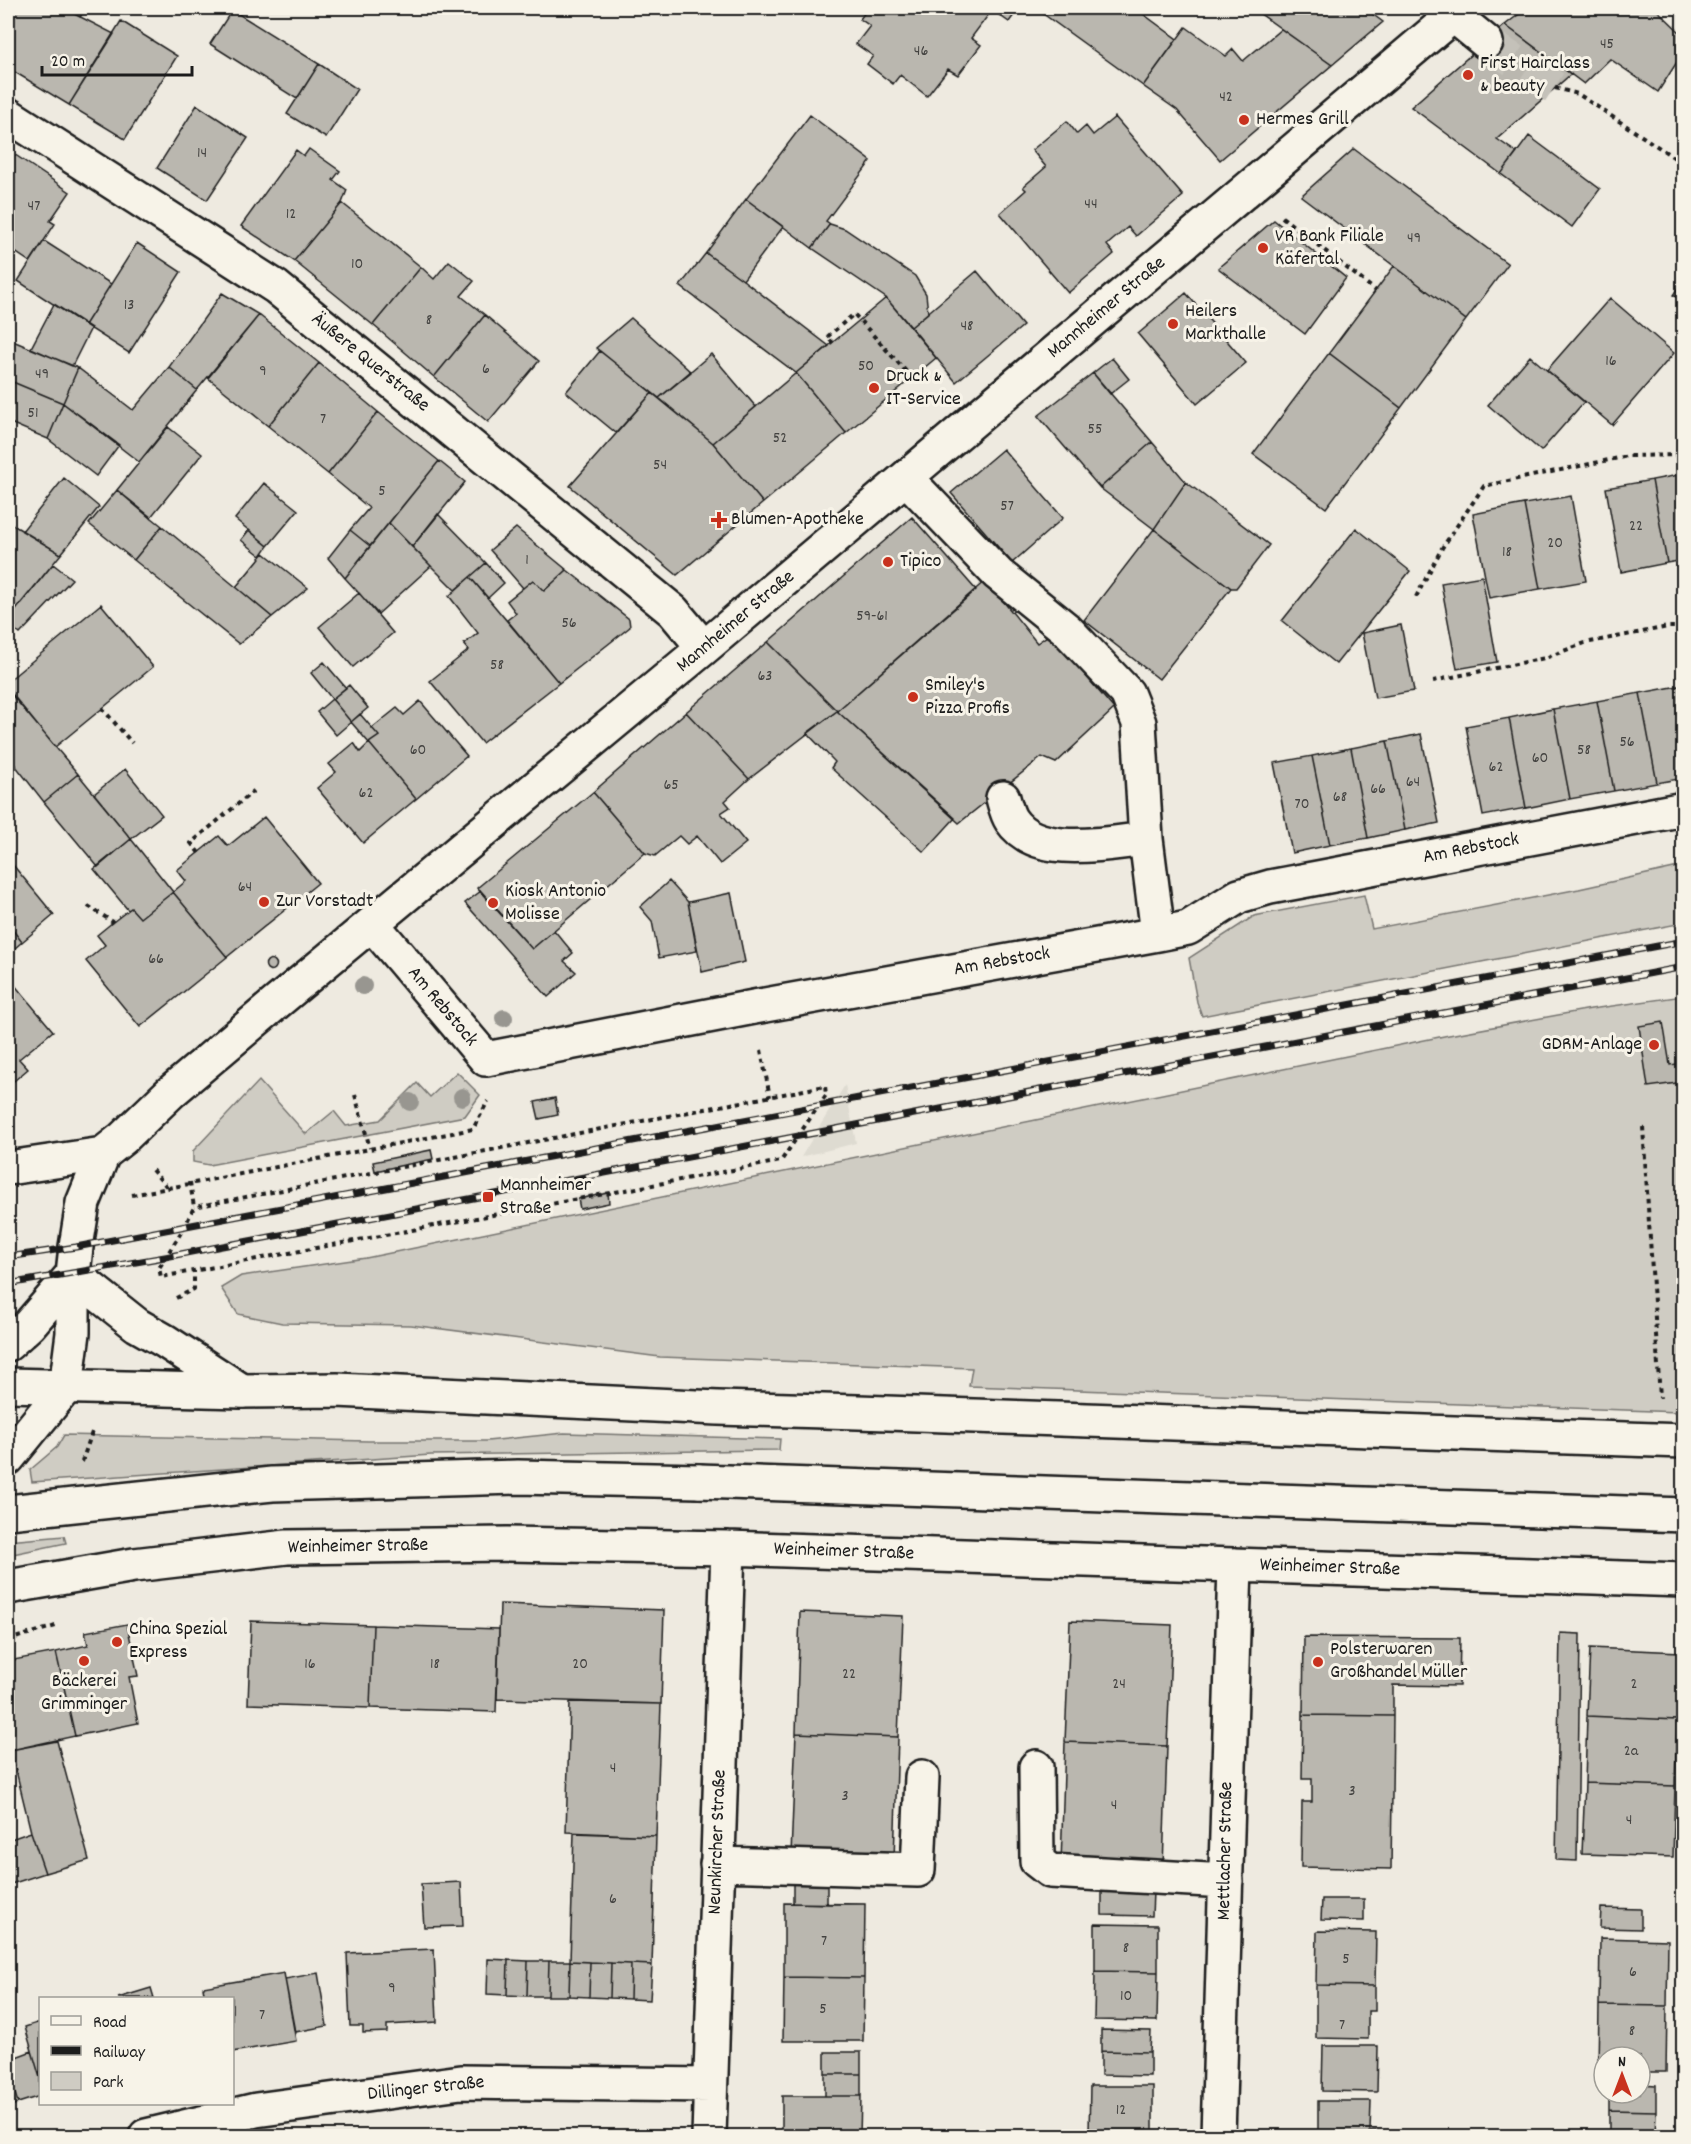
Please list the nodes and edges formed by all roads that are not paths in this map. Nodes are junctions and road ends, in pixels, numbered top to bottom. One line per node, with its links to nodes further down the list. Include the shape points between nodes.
1 (1457, 11): 2 (main road); 4 (main road, Mannheimer Straße)
2 (1486, 42)
3 (8, 115): 5 (main road, Äußere Querstraße, via 276,287 673,611)
4 (906, 478): 5 (main road, Mannheimer Straße); 8 (main road, via 998,574 1066,629 1127,693 1139,723)
5 (704, 648): 9 (main road, Mannheimer Straße)
6 (1003, 798): 8 (main road, via 1011,820 1038,841 1082,846)
7 (1683, 808): 10 (main road, Am Rebstock, via 1270,887 1239,896 1188,927)
8 (1146, 839): 10 (main road)
9 (372, 924): 10 (main road, Am Rebstock, via 486,1059); 11 (main road, Mannheimer Straße)
10 (1158, 934)
11 (103, 1154): 12 (main road); 13 (main road, Mannheimer Straße, via 84,1203)
12 (8, 1168)
13 (73, 1274): 14 (main road); 16 (main road, Mannheimer Straße, via 73,1333); 17 (main road, via 137,1325)
14 (8, 1344)
15 (8, 1385): 16 (main road)
16 (66, 1387): 17 (main road); 19 (main road)
17 (242, 1391): 18 (main road, via 337,1390 718,1408)
18 (1672, 1441)
19 (8, 1458)
20 (8, 1512): 21 (main road, via 272,1484 518,1477)
21 (1683, 1515)
22 (728, 1548): 23 (main road, Weinheimer Straße); 25 (main road, Weinheimer Straße, via 507,1544 287,1547 134,1565); 28 (main road, Neunkircher Straße)
23 (1235, 1565): 24 (main road, Weinheimer Straße); 29 (main road, Mettlacher Straße)
24 (1683, 1580)
25 (8, 1587)
26 (1036, 1767): 29 (main road, via 1037,1862 1050,1871)
27 (922, 1777): 28 (main road, via 918,1870)
28 (717, 1864): 30 (main road, Neunkircher Straße)
29 (1226, 1881): 33 (main road, Mettlacher Straße)
30 (710, 2085): 31 (main road, Dillinger Straße, via 461,2082 256,2110); 32 (main road, Neunkircher Straße)
31 (146, 2136)
32 (709, 2136)
33 (1218, 2136)

